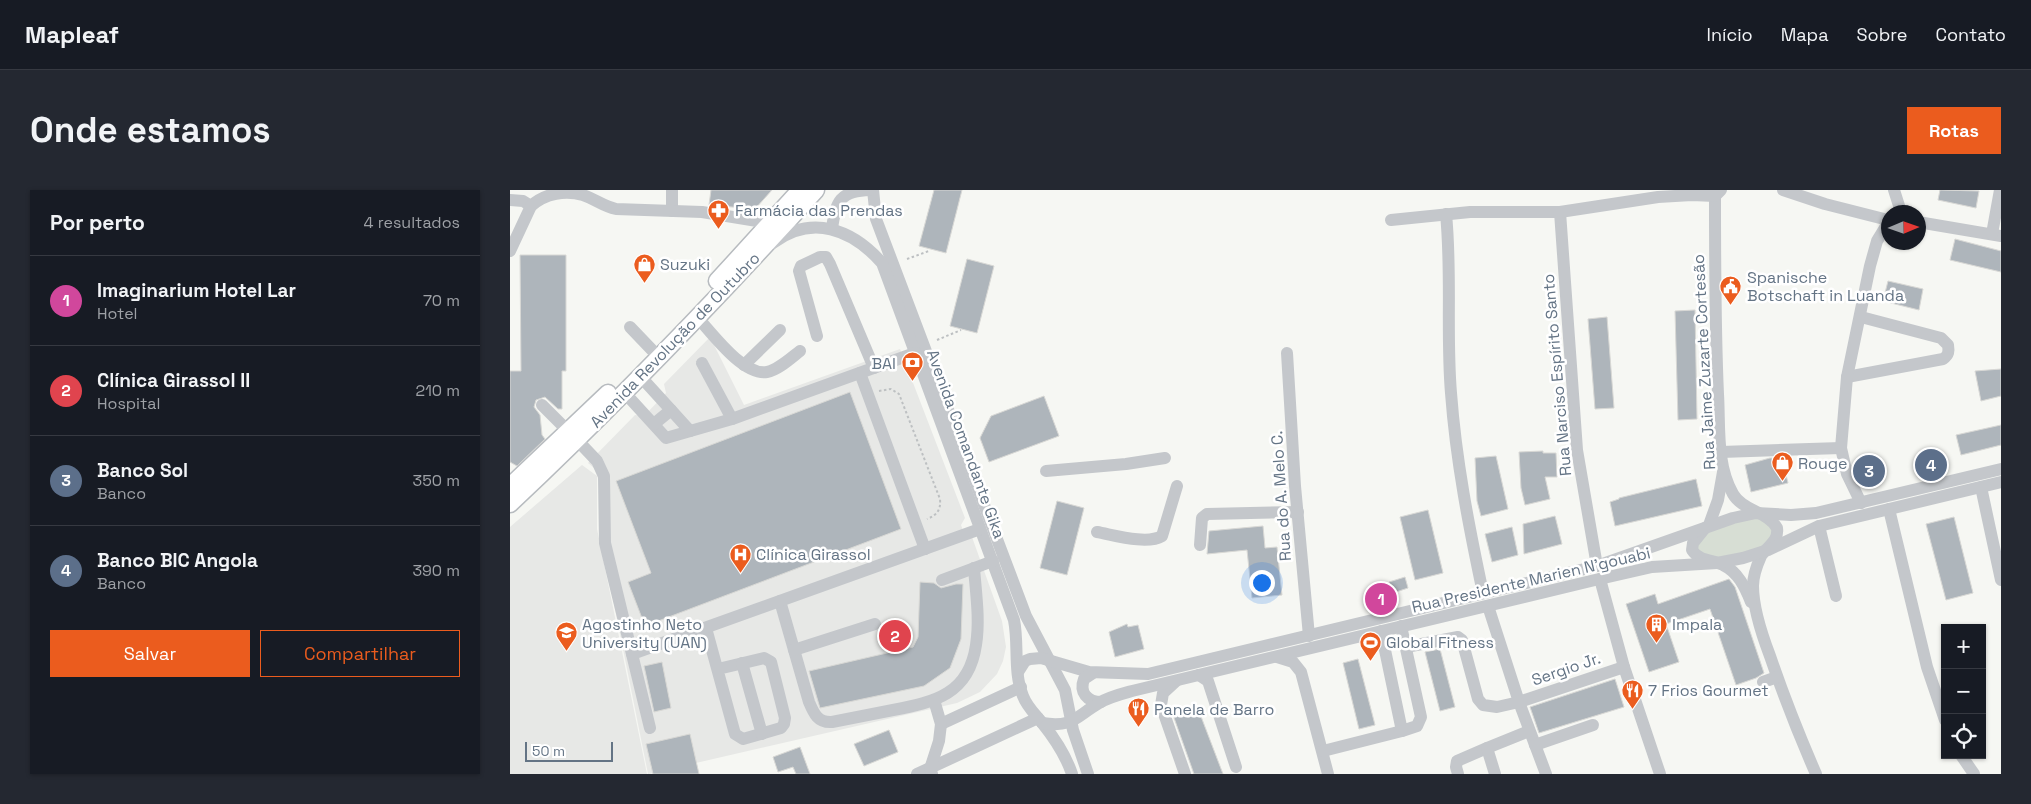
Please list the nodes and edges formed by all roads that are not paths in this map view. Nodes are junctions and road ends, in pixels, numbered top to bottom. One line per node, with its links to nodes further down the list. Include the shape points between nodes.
1 (672, 190): 12 (street)
2 (800, 190): 17 (main road, Avenida Revolução de Outubro)
3 (816, 190): 23 (main road, Avenida Revolução de Outubro)
4 (872, 190): 19 (street, via 852,192 839,200); 90 (street, Avenida Comandante Gika, via 876,219 1026,616)
5 (1783, 190): 15 (street)
6 (1894, 190): 10 (street)
7 (2000, 190): 21 (street)
8 (1718, 193): 13 (street); 47 (street, Rua Jaime Zuzarte Cortesão, via 1715,326)
9 (510, 200): 11 (street)
10 (1899, 205)
11 (532, 206): 12 (street, via 537,200 555,193 569,192 582,194 605,207); 22 (street)
12 (672, 211): 17 (street)
13 (1560, 212): 14 (street); 70 (street, Rua Narciso Espírito Santo, via 1577,450)
14 (1446, 214): 16 (street); 75 (street, via 1450,254 1451,393 1461,483)
15 (1881, 219)
16 (1391, 220)
17 (769, 222): 29 (main road, Avenida Revolução de Outubro)
18 (1926, 223): 21 (street)
19 (832, 228): 23 (street, Avenida Comandante Gika, via 813,227 787,234); 31 (street, Avenida Comandante Gika, via 857,240 882,263)
20 (1881, 234): 25 (street, via 1870,266)
21 (1996, 235)
22 (510, 251)
23 (752, 261): 24 (main road, Avenida Revolução de Outubro)
24 (698, 317): 34 (street); 37 (main road, Avenida Revolução de Outubro)
25 (1860, 317): 38 (street); 38 (street, via 1941,338 1949,351 1943,359)
26 (630, 327): 29 (street)
27 (780, 330): 34 (street)
28 (816, 336): 35 (street, via 799,271 801,266 826,257)
29 (652, 350): 45 (main road, Avenida Revolução de Outubro)
30 (800, 351): 34 (street, via 765,372)
31 (915, 353): 35 (street); 63 (street, Avenida Comandante Gika)
32 (1287, 353): 59 (street, Rua do A. Melo C.)
33 (702, 363): 42 (street)
34 (744, 364)
35 (874, 368): 36 (street)
36 (860, 373): 42 (street); 66 (street)
37 (640, 376): 39 (main road, Avenida Revolução de Outubro); 41 (street)
38 (1847, 377): 46 (street)
39 (624, 392): 43 (street); 45 (main road, Avenida Revolução de Outubro)
40 (542, 405): 45 (street)
41 (671, 410): 43 (street); 44 (street)
42 (732, 419): 44 (street)
43 (654, 424): 44 (street, via 666,438)
44 (690, 431)
45 (573, 436): 52 (main road, Avenida Revolução de Outubro); 88 (street, via 597,462 604,476 606,543)
46 (1841, 448): 47 (street); 57 (street, via 1847,474)
47 (1721, 452): 51 (street, Rua Jaime Zuzarte Cortesão)
48 (1165, 458): 50 (street)
49 (2001, 469): 57 (street, Rua Presidente Marien N'gouabi)
50 (1046, 471)
51 (1723, 472): 60 (street, Rua Jaime Zuzarte Cortesão, via 1734,496); 61 (street, via 1718,500)
52 (516, 481): 56 (main road, Avenida Revolução de Outubro)
53 (2001, 482): 55 (street, Rua Presidente Marien N'gouabi)
54 (1177, 486): 64 (street, via 1162,536 1156,540)
55 (1981, 487): 58 (street, Rua Presidente Marien N'gouabi); 74 (street)
56 (510, 502)
57 (1861, 503): 60 (street, Rua Presidente Marien N'gouabi, via 1816,513)
58 (1889, 509): 62 (street, Rua Presidente Marien N'gouabi); 107 (street, via 1927,667)
59 (1298, 512): 65 (street, via 1207,514 1202,518); 84 (street, Rua do A. Melo C.)
60 (1756, 513): 61 (street, Rua Presidente Marien N'gouabi); 67 (street, Rua Jaime Zuzarte Cortesão, via 1769,518 1777,528 1776,539)
61 (1708, 526): 69 (street, via 1693,543 1692,550 1702,559); 70 (street, Rua Presidente Marien N'gouabi)
62 (1819, 526): 67 (street, Rua Presidente Marien N'gouabi); 76 (street)
63 (980, 529): 66 (street); 68 (street, Avenida Comandante Gika)
64 (1097, 532)
65 (1200, 545)
66 (925, 549): 77 (street)
67 (1768, 550): 69 (street, Rua Presidente Marien N'gouabi); 79 (street, via 1762,555 1755,573 1753,587)
68 (993, 561): 71 (street); 94 (street, Avenida Comandante Gika, via 1014,620)
69 (1717, 562): 72 (street, Rua Presidente Marien N'gouabi, via 1652,567); 79 (street, via 1742,581)
70 (1597, 566): 75 (street, Rua Presidente Marien N'gouabi)
71 (974, 568): 73 (street); 103 (street, via 978,623 974,657 957,686)
72 (1600, 579): 78 (street, Rua Presidente Marien N'gouabi); 92 (street)
73 (942, 580)
74 (2001, 580)
75 (1483, 593): 84 (street, Rua Presidente Marien N'gouabi)
76 (1836, 596)
77 (780, 601): 82 (street); 87 (street)
78 (1488, 606): 81 (street, Rua Presidente Marien N'gouabi); 105 (street)
79 (1758, 618): 97 (street)
80 (875, 624): 87 (street)
81 (1401, 626): 83 (street, Rua Presidente Marien N'gouabi); 86 (street)
82 (706, 628): 88 (street); 93 (street)
83 (1381, 631): 85 (street, Rua Presidente Marien N'gouabi); 113 (street)
84 (1309, 636): 95 (street, Rua Presidente Marien N'gouabi, via 1148,674)
85 (1324, 645): 89 (street, Rua Presidente Marien N'gouabi); 99 (street, via 1313,650 1305,660)
86 (1406, 647): 105 (street, Sergio Jr., via 1458,636 1462,640 1478,699 1483,705 1497,708); 113 (street, via 1421,718 1417,726)
87 (794, 650): 103 (street, via 809,702 821,720 842,720)
88 (632, 654): 112 (street)
89 (1274, 657): 96 (street, Rua Presidente Marien N'gouabi); 99 (street, via 1293,662)
90 (1048, 660): 94 (street, via 1024,661); 95 (street, Rua Presidente Marien N'gouabi); 109 (street, Avenida Comandante Gika, via 1065,690)
91 (742, 664): 93 (street); 115 (street); 115 (street, via 764,658 771,662 785,718 781,728)
92 (1624, 667): 105 (street, Sergio Jr.); 130 (street)
93 (718, 669): 115 (street, via 735,734 743,739)
94 (1018, 672): 101 (street, Avenida Comandante Gika)
95 (1093, 673): 104 (street, via 1084,679 1082,689 1086,698)
96 (1206, 676): 98 (street, Rua Presidente Marien N'gouabi); 120 (street)
97 (1777, 678): 100 (street); 131 (street)
98 (1180, 679): 102 (street, Rua Presidente Marien N'gouabi); 106 (street, via 1163,693)
99 (1304, 679): 118 (street)
100 (1763, 682)
101 (1021, 687): 108 (street, Avenida Comandante Gika, via 1028,706); 110 (street)
102 (1132, 691): 104 (street, Rua Presidente Marien N'gouabi); 106 (street, via 1152,696)
103 (934, 700): 110 (street)
104 (1101, 702): 109 (street, Rua Presidente Marien N'gouabi)
105 (1519, 702): 114 (street)
106 (1163, 713): 125 (street)
107 (1943, 714)
108 (1040, 721): 109 (street, via 1062,725); 121 (street); 123 (street, Avenida Comandante Gika, via 1058,744)
109 (1072, 721): 124 (street, Avenida Comandante Gika)
110 (941, 724): 121 (street)
111 (1593, 725): 116 (street)
112 (650, 728)
113 (1402, 731): 118 (street)
114 (1529, 731): 116 (street); 117 (street)
115 (762, 734)
116 (1535, 745): 129 (street)
117 (1487, 748): 127 (street, via 1457,761); 128 (street)
118 (1323, 751): 126 (street)
119 (1964, 759): 132 (street)
120 (1236, 767)
121 (931, 772): 122 (street)
122 (917, 774)
123 (1072, 774)
124 (1088, 774)
125 (1185, 774)
126 (1328, 774)
127 (1458, 774)
128 (1494, 774)
129 (1546, 774)
130 (1660, 774)
131 (1816, 774)
132 (1974, 774)

